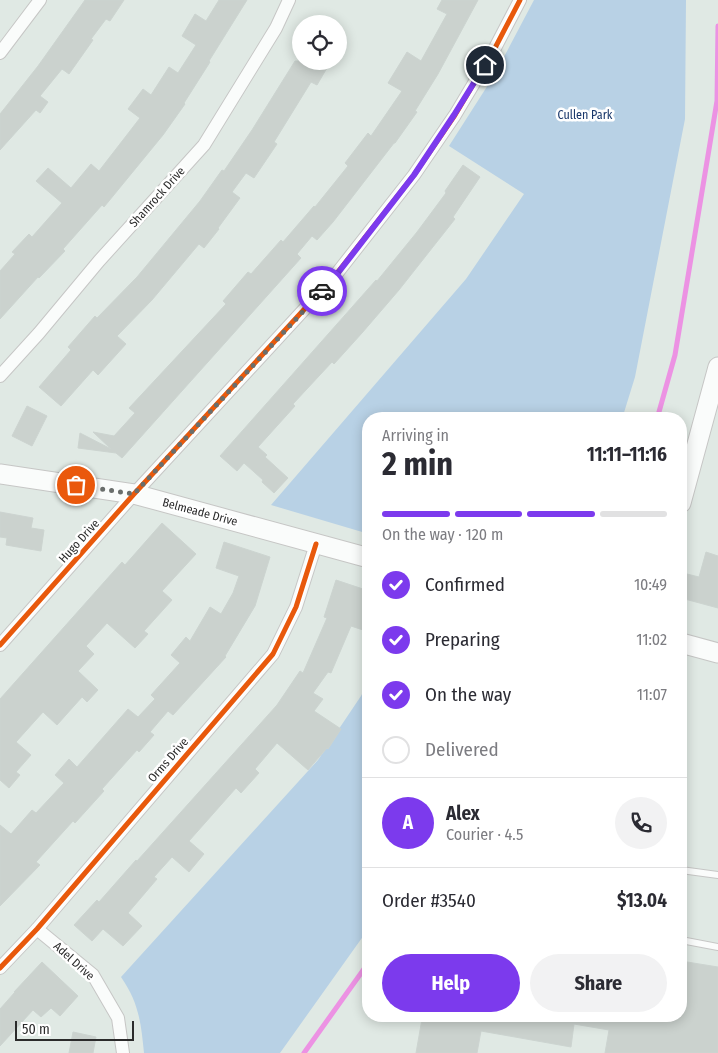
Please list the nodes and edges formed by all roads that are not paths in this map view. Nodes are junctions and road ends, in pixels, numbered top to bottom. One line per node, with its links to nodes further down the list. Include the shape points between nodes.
1 (40, 0): 4 (street)
2 (289, 0): 6 (street, Shamrock Drive, via 276,28 204,145)
3 (520, 0): 10 (street, Hugo Drive, via 496,48 414,175 334,278)
4 (0, 53)
5 (718, 367): 7 (street)
6 (0, 376)
7 (713, 412): 9 (street)
8 (0, 474): 10 (street, Belmeade Drive)
9 (687, 486)
10 (134, 494): 11 (street, Belmeade Drive); 13 (street, Hugo Drive)
11 (316, 544): 12 (street, Belmeade Drive); 18 (street, Orms Drive, via 296,608 273,654)
12 (362, 556)
13 (0, 645)
14 (687, 645): 15 (street)
15 (718, 653)
16 (687, 871): 17 (lane)
17 (718, 875)
18 (37, 929): 21 (street, Orms Drive); 22 (street, Adel Drive, via 93,975 118,1018)
19 (687, 941): 20 (lane)
20 (718, 947)
21 (0, 968)
22 (123, 1053)

